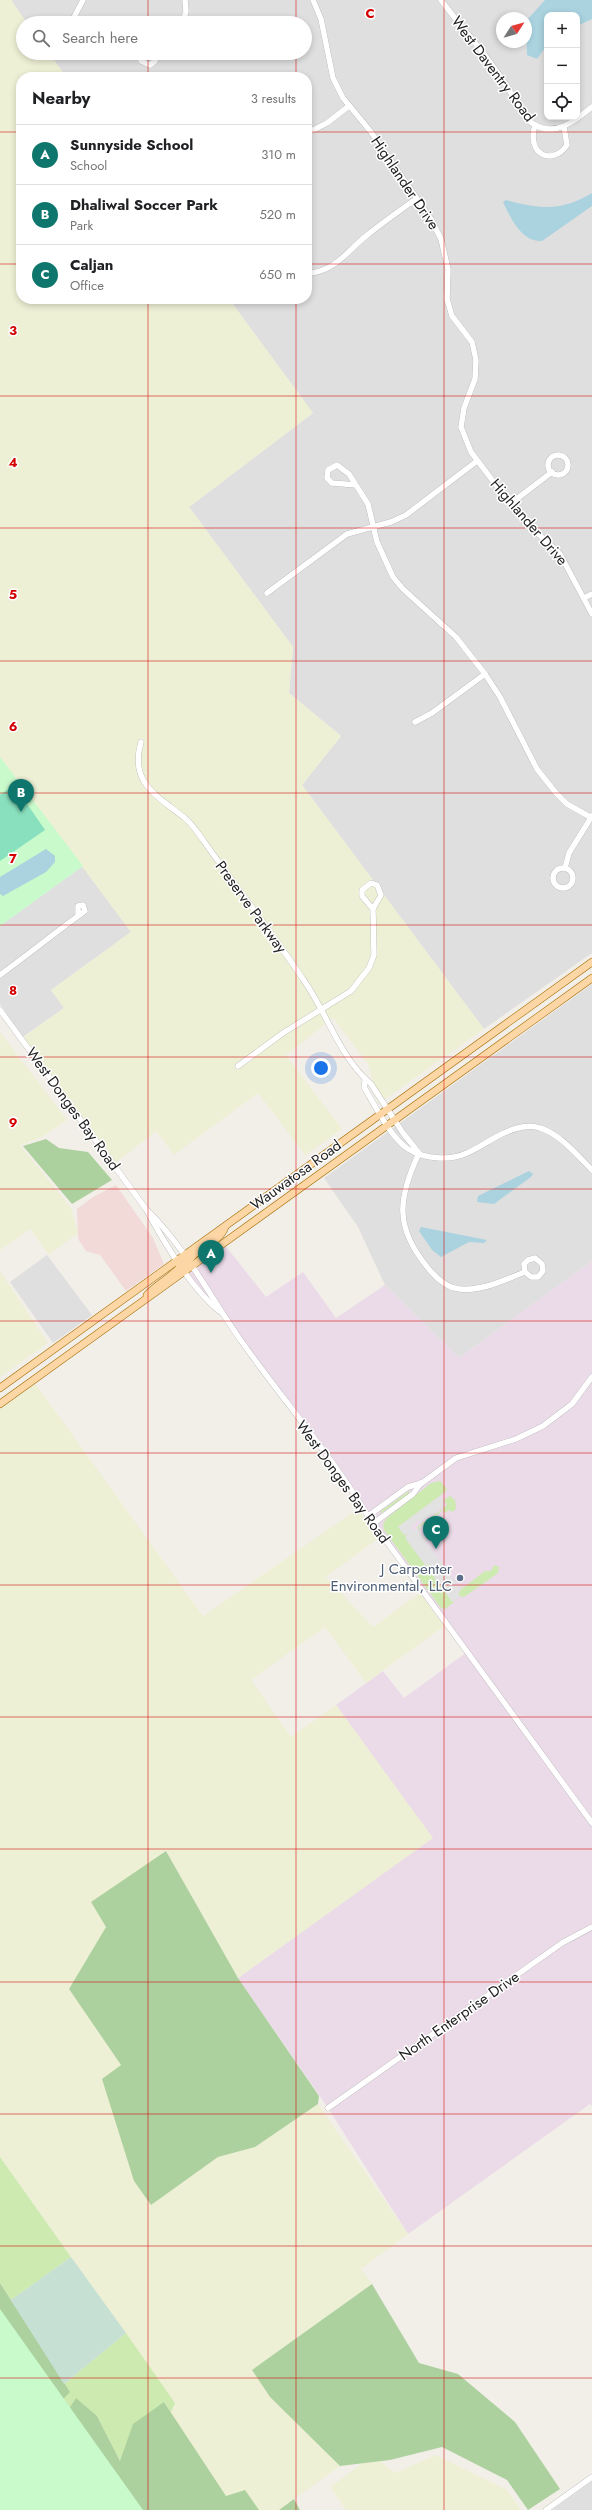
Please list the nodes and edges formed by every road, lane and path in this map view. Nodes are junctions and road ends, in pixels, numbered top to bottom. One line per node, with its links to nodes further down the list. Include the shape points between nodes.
1 (83, 0): 5 (street)
2 (185, 0): 6 (street)
3 (313, 0): 9 (street, Highlander Drive, via 321,19 333,78)
4 (441, 0): 11 (street, West Daventry Road, via 492,64 524,115)
5 (75, 16)
6 (185, 16)
7 (141, 60): 8 (street, via 150,65)
8 (156, 60)
9 (349, 106): 13 (street, via 327,123); 14 (street, Highlander Drive, via 371,132)
10 (592, 107): 12 (street)
11 (535, 125): 12 (street, West Daventry Road); 12 (street, via 532,141 536,149 551,156 559,153 567,144)
12 (564, 127)
13 (312, 130)
14 (416, 199): 15 (street, via 365,237 348,255 332,266); 16 (street, Highlander Drive, via 431,219 441,239 448,269 447,299 452,316 472,342 476,360 475,379 464,408 461,428)
15 (312, 272)
16 (477, 461): 19 (street, Highlander Drive); 20 (street, via 406,515 392,522)
17 (552, 472): 19 (street)
18 (356, 485): 18 (street, via 340,466 334,465 328,470 327,478 332,483); 20 (street, via 368,504)
19 (510, 504): 23 (street, Highlander Drive, via 521,518 560,554)
20 (374, 525): 21 (street, via 347,534); 25 (street, via 379,548 393,577 456,637)
21 (267, 593)
22 (592, 594): 23 (street)
23 (584, 598): 24 (street, Highlander Drive)
24 (592, 614)
25 (485, 674): 26 (street, via 432,713); 28 (street, via 500,697 537,769 567,804)
26 (415, 722)
27 (141, 742): 35 (street, Preserve Parkway, via 137,757 140,776 150,791 188,820 200,835)
28 (592, 817): 29 (street, via 569,853)
29 (565, 868)
30 (373, 909): 35 (street, via 374,955 369,968 351,991)
31 (78, 914): 33 (street, via 64,928)
32 (592, 962): 39 (main road, Wauwatosa Road)
33 (0, 975)
34 (592, 978): 41 (main road, Wauwatosa Road)
35 (322, 1009): 37 (street, via 283,1033); 38 (street, Preserve Parkway)
36 (0, 1010): 45 (street, West Donges Bay Road)
37 (238, 1066)
38 (365, 1081): 39 (street, Preserve Parkway, via 371,1084); 40 (street, Preserve Parkway, via 364,1087)
39 (388, 1109): 40 (main road, Wauwatosa Road); 41 (street, Preserve Parkway)
40 (381, 1114): 42 (street, Preserve Parkway); 46 (main road, Wauwatosa Road, via 225,1226)
41 (396, 1120): 42 (main road, Wauwatosa Road); 43 (street, Preserve Parkway)
42 (388, 1126): 43 (street, Preserve Parkway, via 404,1146); 46 (main road, Wauwatosa Road)
43 (419, 1153): 44 (street, Preserve Parkway, via 437,1158 455,1157 507,1131 531,1126 548,1131 558,1138); 48 (street, via 406,1179 401,1204 411,1246 433,1274 444,1284 458,1289 471,1289 481,1288)
44 (592, 1170)
45 (146, 1209): 46 (street, West Donges Bay Road); 47 (street, West Donges Bay Road)
46 (189, 1260): 47 (main road); 47 (main road, Wauwatosa Road); 49 (street, West Donges Bay Road)
47 (182, 1265): 49 (street, West Donges Bay Road); 51 (main road, Wauwatosa Road); 52 (main road, Wauwatosa Road, via 140,1304)
48 (525, 1272)
49 (222, 1314): 54 (street, West Donges Bay Road, via 353,1491)
50 (592, 1377): 53 (street, via 572,1404 544,1426 516,1439 463,1455)
51 (0, 1388)
52 (0, 1404)
53 (422, 1482): 54 (street, via 408,1487); 55 (street, via 413,1494)
54 (368, 1516): 55 (street, West Donges Bay Road)
55 (374, 1523): 56 (street, West Donges Bay Road)
56 (592, 1824)
57 (592, 1927): 58 (street, North Enterprise Drive, via 562,1943)
58 (328, 2108)
59 (592, 2477): 60 (street)
60 (546, 2510)

